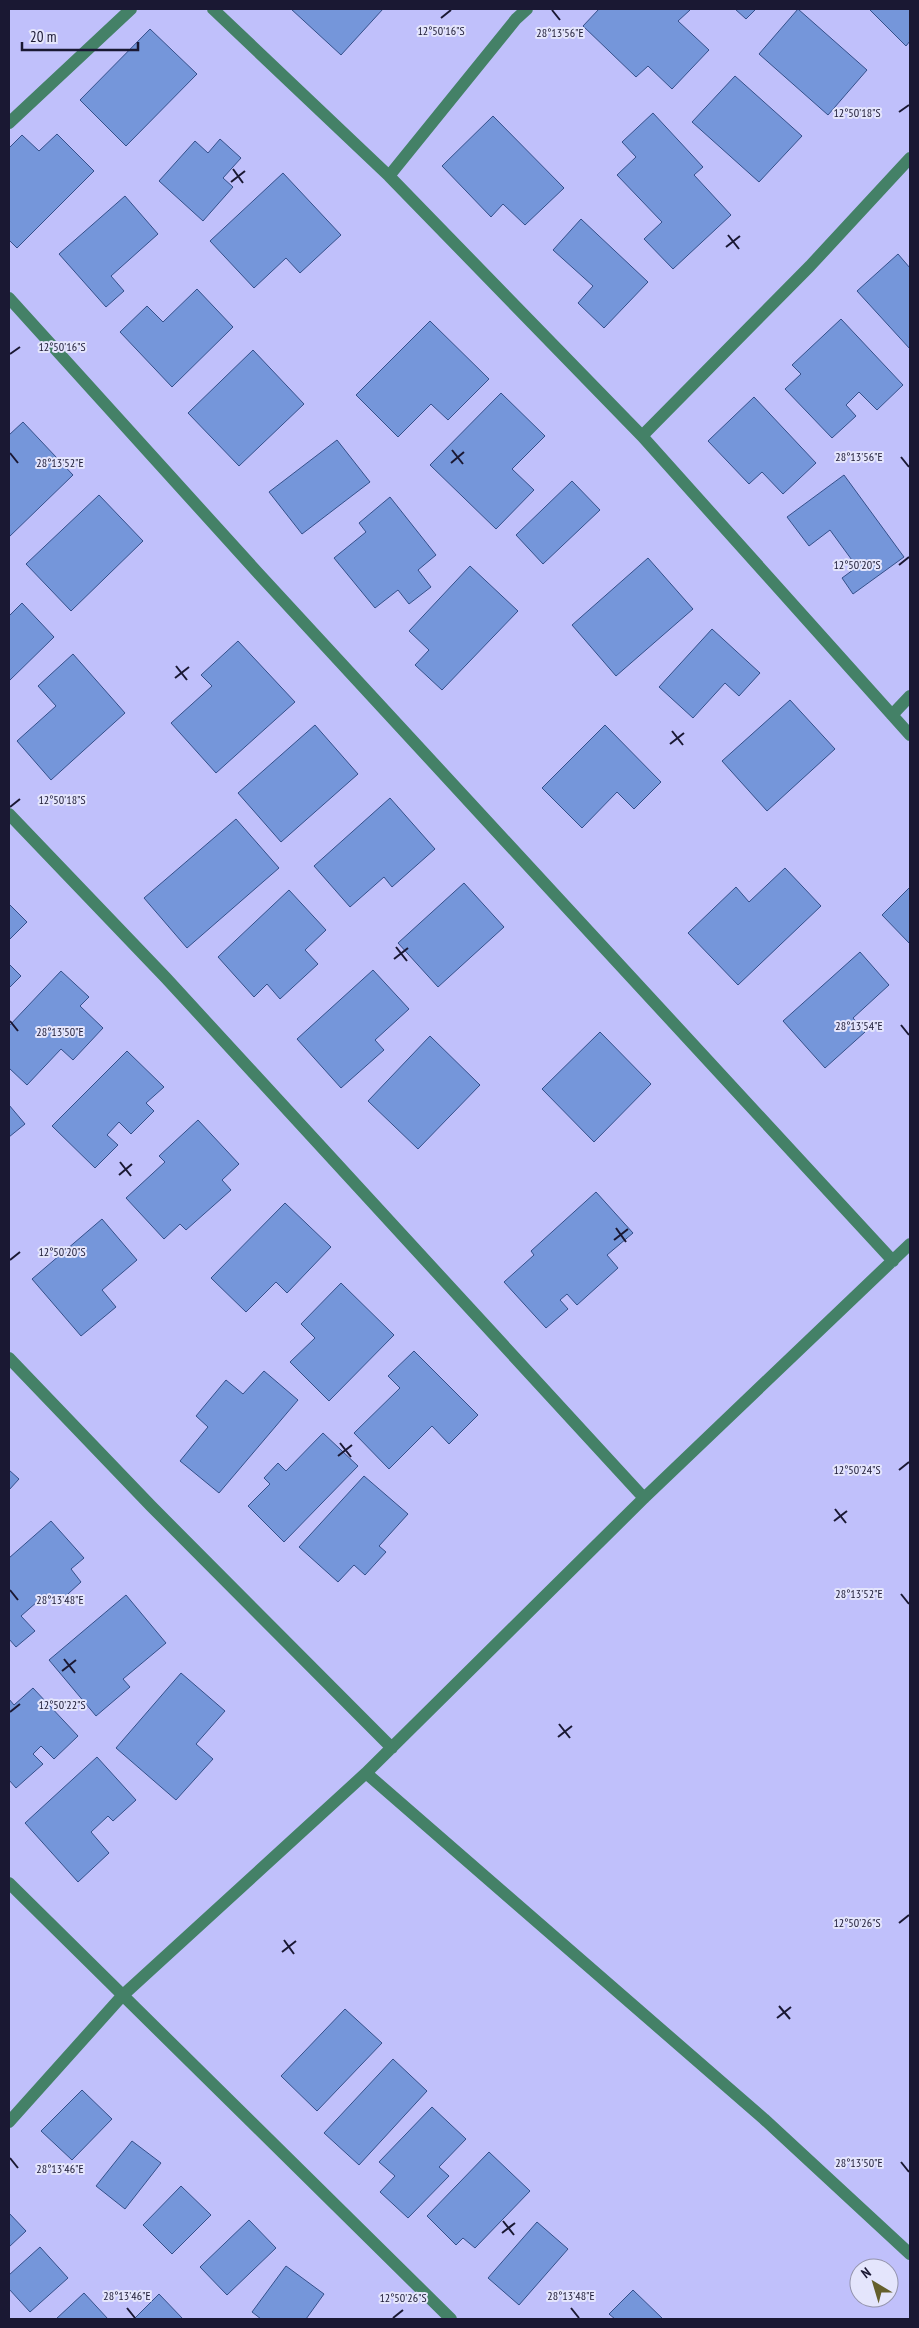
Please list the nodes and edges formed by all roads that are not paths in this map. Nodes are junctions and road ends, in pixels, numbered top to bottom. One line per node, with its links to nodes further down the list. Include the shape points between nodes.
1 (131, 9): 4 (street)
2 (213, 9): 6 (street)
3 (527, 9): 6 (street)
4 (9, 122)
5 (910, 158): 8 (street, via 810,266)
6 (389, 176): 8 (street)
7 (9, 298): 14 (street, via 258,574)
8 (642, 436): 10 (street)
9 (910, 696): 10 (street)
10 (892, 715): 11 (street)
11 (910, 735)
12 (9, 814): 16 (street, via 166,978)
13 (910, 1244): 14 (street)
14 (893, 1261): 16 (street)
15 (9, 1358): 17 (street)
16 (644, 1498): 17 (street)
17 (392, 1748): 18 (street)
18 (366, 1773): 20 (street); 22 (street, via 764,2119)
19 (9, 1883): 20 (street)
20 (122, 1996): 21 (street); 23 (street)
21 (9, 2122)
22 (910, 2254)
23 (451, 2319)

